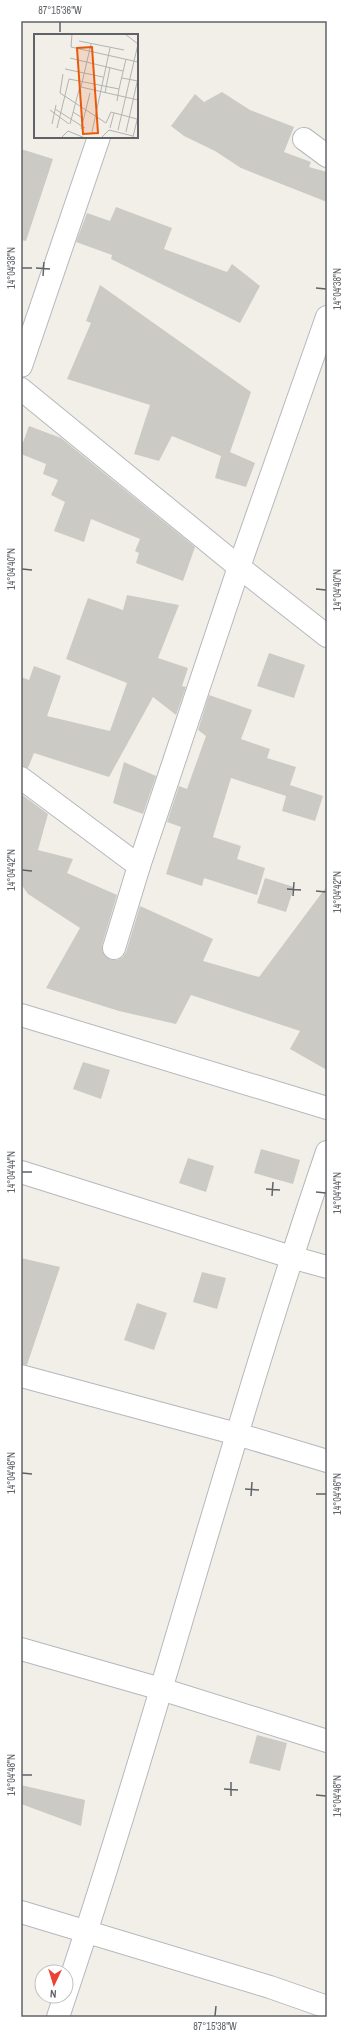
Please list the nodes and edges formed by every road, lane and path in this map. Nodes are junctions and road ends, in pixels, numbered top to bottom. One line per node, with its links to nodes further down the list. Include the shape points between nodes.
1 (98, 138): 6 (street)
2 (304, 139): 3 (street)
3 (327, 156)
4 (327, 317): 5 (street)
5 (320, 362): 8 (street)
6 (21, 366)
7 (21, 389): 8 (street)
8 (239, 567): 9 (street); 11 (street)
9 (327, 636)
10 (21, 778): 11 (street)
11 (139, 866): 12 (street)
12 (114, 948)
13 (21, 1014): 14 (street)
14 (327, 1108)
15 (327, 1152): 17 (street)
16 (21, 1172): 17 (street)
17 (291, 1257): 18 (street); 20 (street)
18 (327, 1267)
19 (21, 1376): 20 (street)
20 (236, 1434): 21 (street); 23 (street)
21 (327, 1460)
22 (21, 1649): 23 (street)
23 (161, 1689): 24 (street); 26 (street)
24 (327, 1741)
25 (21, 1912): 26 (street)
26 (87, 1931): 27 (street); 29 (street)
27 (74, 1969)
28 (62, 2004): 30 (street)
29 (327, 2007)
30 (58, 2017)

